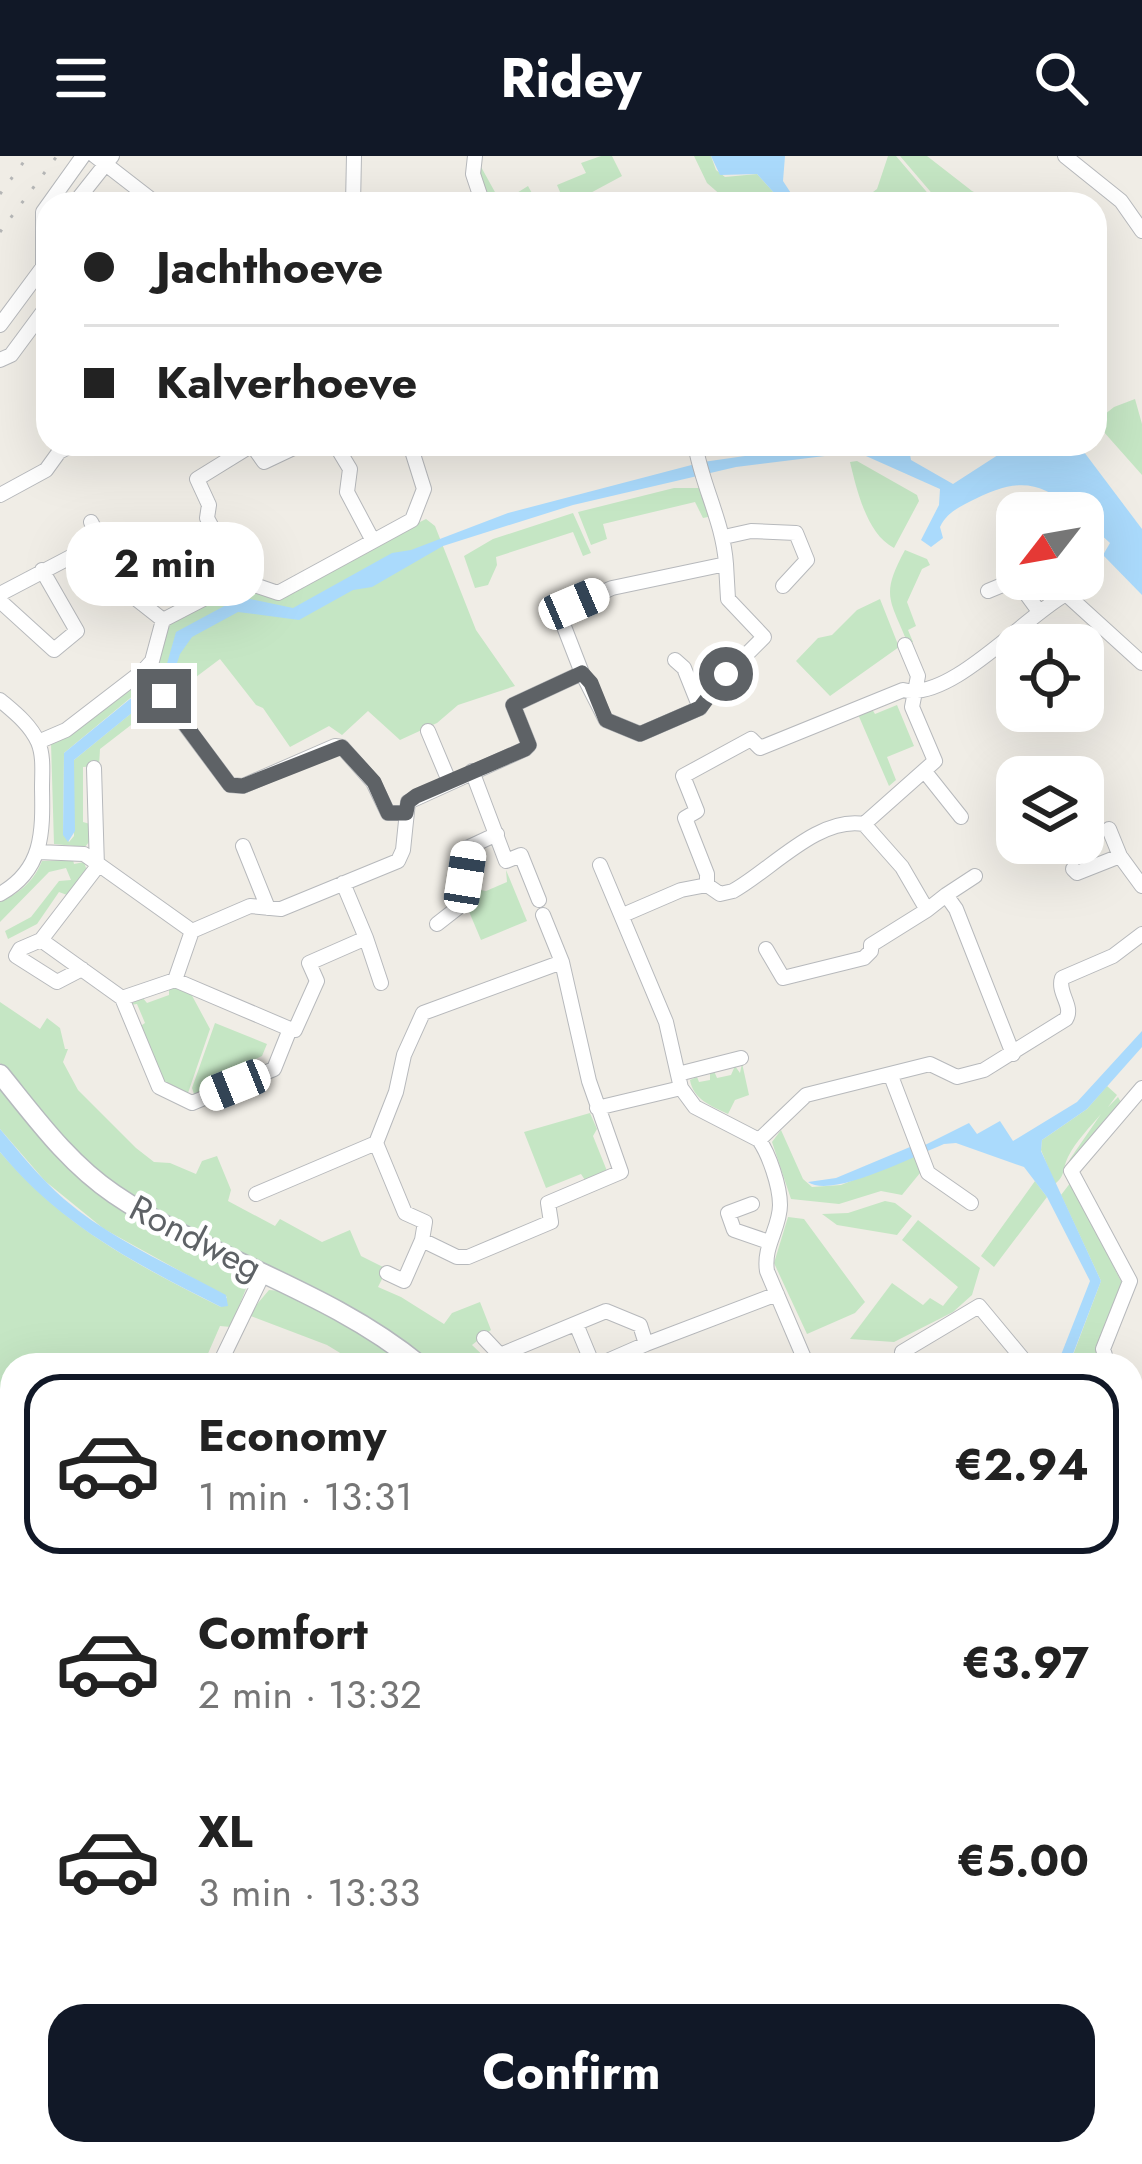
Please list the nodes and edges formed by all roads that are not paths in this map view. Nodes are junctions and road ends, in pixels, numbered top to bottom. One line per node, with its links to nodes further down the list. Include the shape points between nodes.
1 (82, 156): 6 (street)
2 (355, 156): 9 (street)
3 (475, 156): 10 (street)
4 (1065, 156): 11 (street, via 1121,201)
5 (104, 158): 7 (street); 8 (street)
6 (57, 192)
7 (82, 192)
8 (144, 192)
9 (353, 192)
10 (479, 192)
11 (1142, 232)
12 (36, 276): 14 (street)
13 (36, 321): 15 (street)
14 (0, 325)
15 (0, 360)
16 (56, 456): 21 (street)
17 (234, 456): 28 (street, via 197,479)
18 (342, 456): 25 (street, via 350,469 347,492)
19 (414, 456): 25 (street, via 424,482 417,512)
20 (697, 456): 23 (street)
21 (0, 495)
22 (91, 522): 24 (street)
23 (724, 537): 26 (street); 29 (street, via 794,531 807,560)
24 (100, 541): 27 (street); 35 (street, via 130,594)
25 (373, 541): 28 (street, via 278,593)
26 (726, 564): 40 (street, via 611,589 569,607 563,624); 43 (street, via 728,599 764,637)
27 (43, 570): 32 (street); 32 (street, via 77,632 54,650)
28 (239, 580): 35 (street)
29 (783, 586)
30 (996, 588): 31 (street)
31 (988, 591)
32 (0, 598)
33 (1031, 600): 34 (street)
34 (1038, 610): 38 (street, via 1066,594); 41 (street, via 975,665)
35 (164, 620): 39 (street)
36 (905, 645): 41 (street, via 919,676)
37 (675, 660): 43 (street)
38 (1142, 663)
39 (144, 670): 45 (street); 50 (street, via 230,785 342,747 374,782 388,813)
40 (582, 673): 43 (street, via 606,720 640,734); 47 (street, via 513,705 529,745)
41 (916, 694): 48 (street, via 912,707 934,761); 63 (street, via 903,690 760,748 752,739 683,776 697,812 685,818)
42 (0, 700): 45 (street)
43 (700, 708)
44 (428, 731): 49 (street)
45 (38, 742): 56 (street)
46 (94, 768): 59 (street)
47 (472, 771): 49 (street); 54 (street)
48 (926, 773): 51 (street); 52 (street)
49 (448, 782): 50 (street, via 416,796)
50 (406, 813): 62 (street, via 398,861)
51 (962, 817)
52 (864, 824): 63 (street, via 814,835 733,891); 68 (street)
53 (1109, 829): 57 (street)
54 (497, 834): 70 (street, via 470,847 460,906); 76 (street, via 506,861 521,855)
55 (243, 846): 67 (street)
56 (39, 852): 59 (street, via 84,854); 65 (street)
57 (1120, 856): 60 (street); 64 (street)
58 (600, 865): 69 (street)
59 (97, 867): 71 (street); 74 (street)
60 (1073, 869)
61 (975, 876): 66 (street)
62 (343, 883): 67 (street); 73 (street)
63 (707, 885): 69 (street)
64 (1142, 886)
65 (0, 895)
66 (946, 896): 68 (street); 82 (street)
67 (268, 908): 71 (street, via 250,906)
68 (928, 910): 75 (street, via 871,945 865,958 804,973 783,977)
69 (623, 915): 86 (street)
70 (436, 924)
71 (192, 931): 78 (street)
72 (1142, 934): 82 (street, via 1062,978 1070,1015)
73 (365, 938): 79 (street); 81 (street, via 309,963 316,981)
74 (41, 940): 77 (street); 77 (street, via 16,956 57,982)
75 (766, 949)
76 (562, 962): 89 (street); 92 (street, via 423,1013)
77 (82, 969): 80 (street)
78 (175, 980): 80 (street); 81 (street)
79 (381, 983)
80 (122, 998): 81 (street, via 159,1088 192,1103 274,1069)
81 (290, 1029)
82 (1012, 1054): 85 (street, via 957,1076 930,1064)
83 (741, 1058): 86 (street)
84 (0, 1074): 98 (main road, Rondweg, via 103,1186)
85 (891, 1076): 91 (street, via 806,1095); 95 (street, via 928,1173)
86 (680, 1081): 89 (street); 91 (street, via 695,1107)
87 (1142, 1088): 88 (street)
88 (1129, 1103): 90 (street); 100 (street, via 1071,1171)
89 (597, 1108): 96 (street, via 621,1172 548,1203 551,1222 468,1258)
90 (1142, 1115)
91 (759, 1140): 97 (street, via 781,1206)
92 (376, 1143): 93 (street); 96 (street, via 405,1213 424,1222)
93 (256, 1194)
94 (752, 1204): 97 (street, via 728,1214 734,1230)
95 (971, 1204)
96 (422, 1240): 99 (street, via 404,1281)
97 (769, 1242): 101 (street, via 767,1271)
98 (264, 1272): 105 (street); 106 (main road, Rondweg)
99 (388, 1273)
100 (1136, 1281): 114 (street)
101 (777, 1294): 104 (street); 111 (street)
102 (576, 1324): 104 (street, via 606,1311 640,1325); 108 (street); 109 (street)
103 (484, 1338): 107 (street)
104 (646, 1344): 110 (street)
105 (225, 1353)
106 (401, 1353)
107 (498, 1353)
108 (505, 1353)
109 (592, 1353)
110 (638, 1353)
111 (802, 1353)
112 (902, 1353): 113 (street, via 979,1306)
113 (1018, 1353)
114 (1104, 1353)

